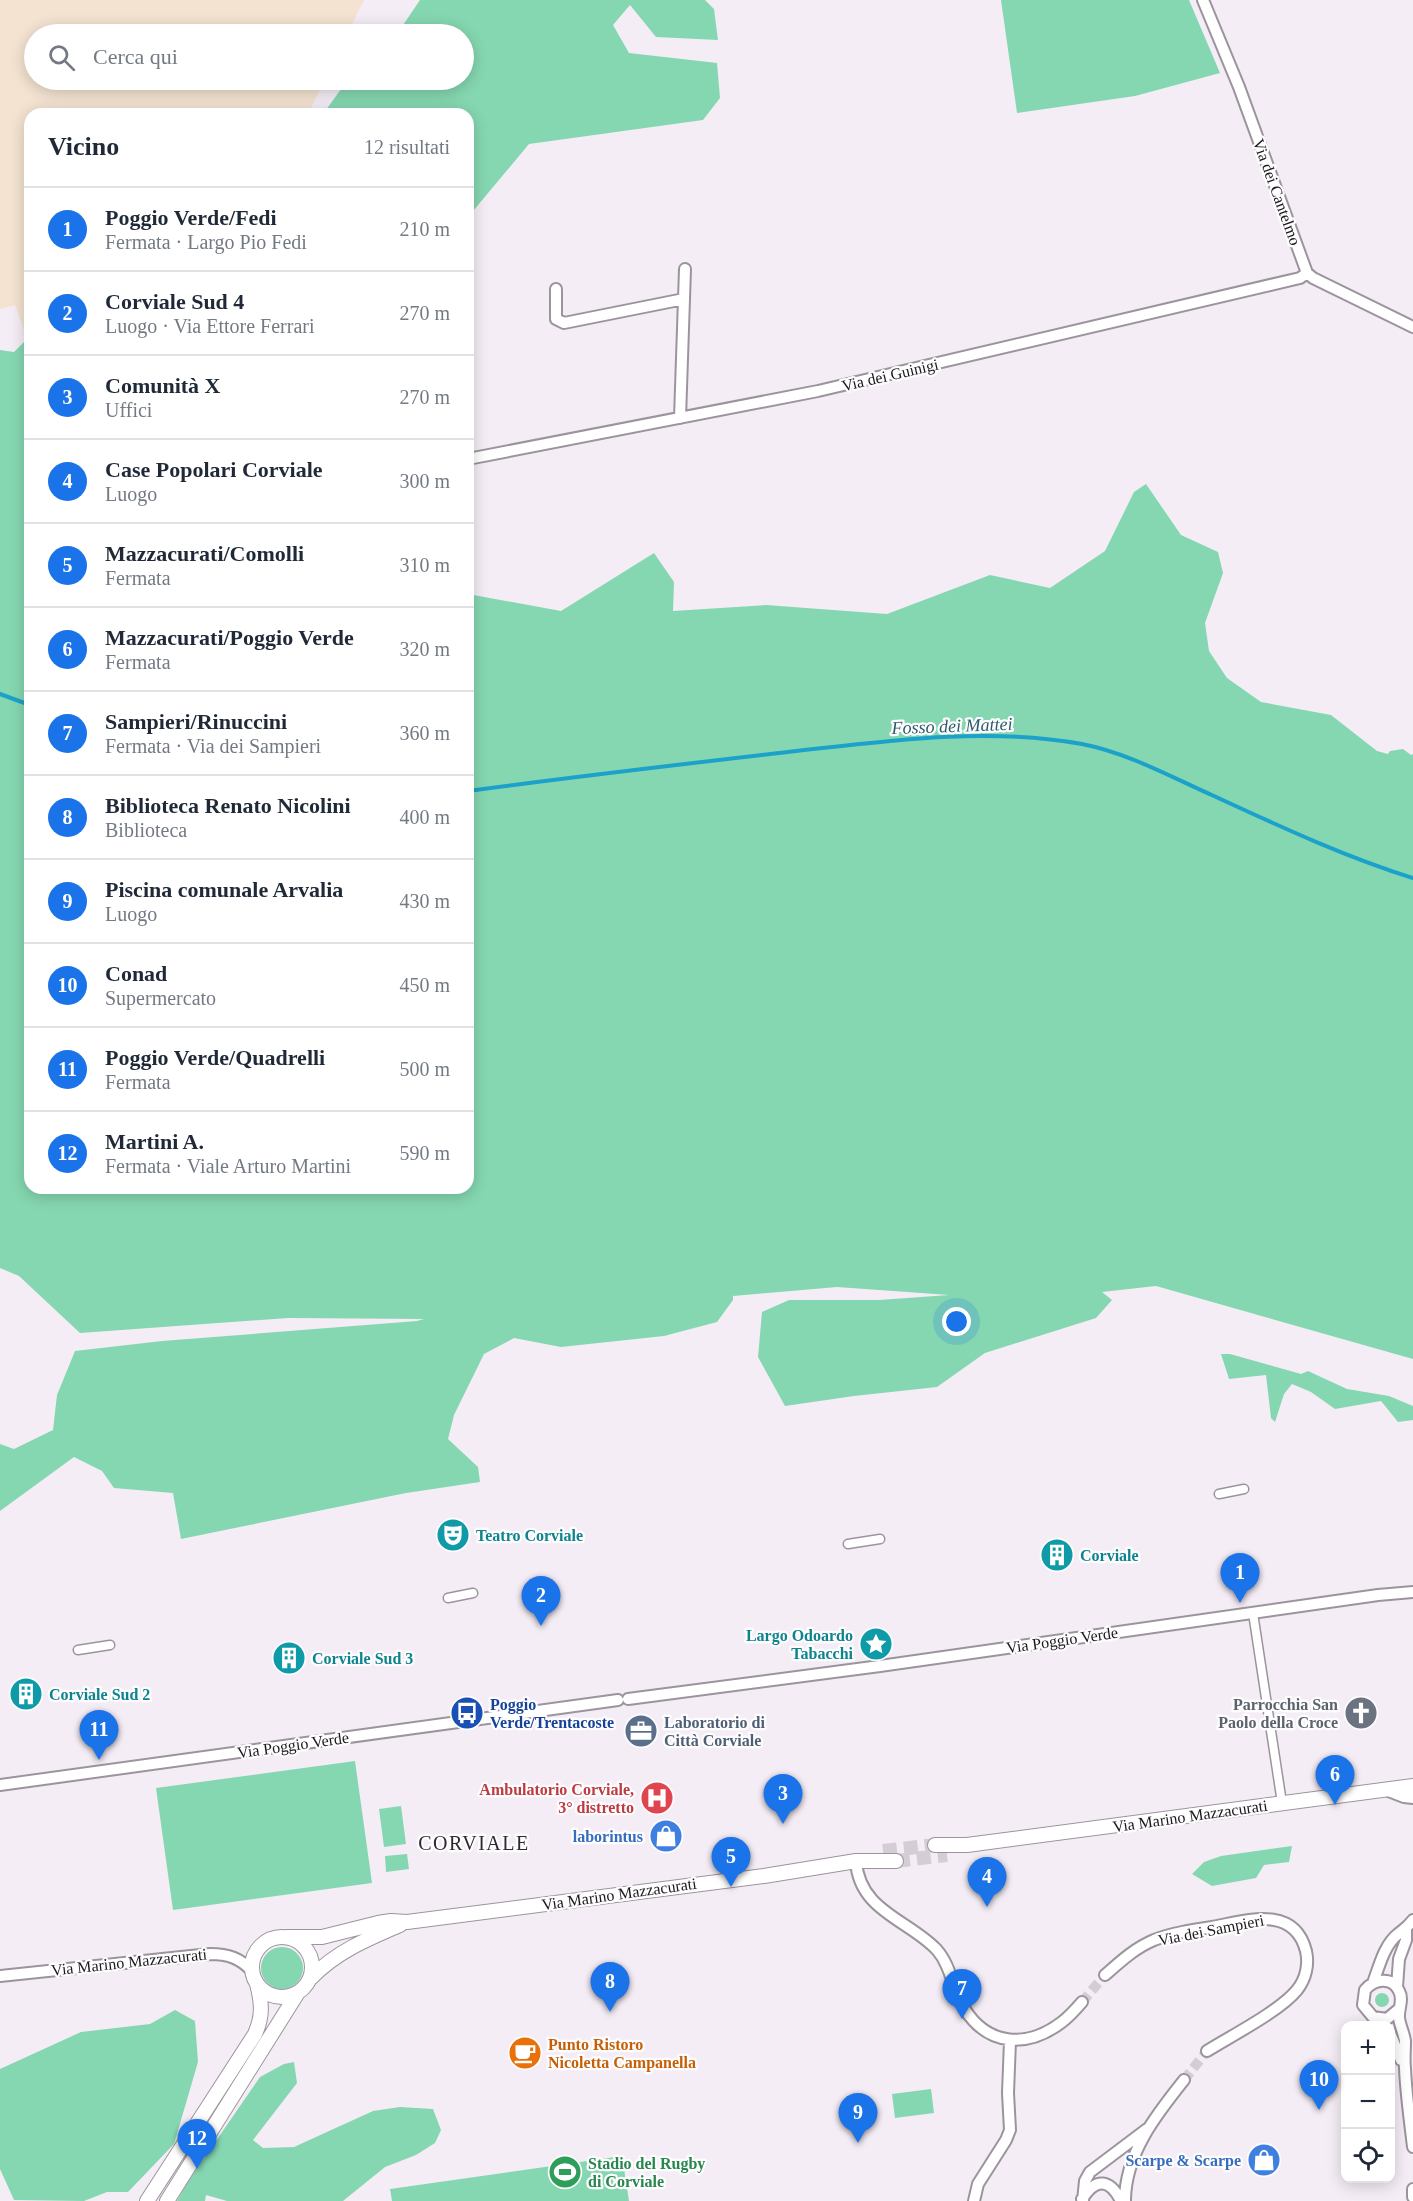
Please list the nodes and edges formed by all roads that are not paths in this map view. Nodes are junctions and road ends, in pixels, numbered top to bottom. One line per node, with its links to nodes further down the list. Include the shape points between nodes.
1 (1203, 0): 3 (street, Via dei Cantelmo)
2 (685, 269): 5 (street)
3 (1307, 273): 6 (street); 7 (street, Via dei Guinigi, via 1300,278 955,360)
4 (556, 289): 5 (street, via 556,319 564,323)
5 (684, 299): 7 (street)
6 (1413, 327)
7 (680, 418): 8 (street, Via dei Guinigi)
8 (474, 458)
9 (1244, 1490): 10 (street)
10 (1218, 1494)
11 (880, 1539): 12 (street)
12 (848, 1544)
13 (1413, 1592): 16 (street, Via Poggio Verde)
14 (473, 1593): 15 (street)
15 (448, 1598)
16 (1253, 1613): 19 (street, Via Poggio Verde); 23 (street)
17 (110, 1645): 18 (street)
18 (78, 1650)
19 (0, 1785)
20 (1413, 1786): 21 (street, Via Marino Mazzacurati)
21 (1386, 1790): 22 (street); 23 (street, Via Marino Mazzacurati)
22 (1413, 1798)
23 (1282, 1803): 25 (street, Via Marino Mazzacurati)
24 (935, 1845): 25 (street, Via Marino Mazzacurati)
25 (967, 1845): 27 (street, Via Marino Mazzacurati)
26 (883, 1851): 28 (street, Via Marino Mazzacurati)
27 (947, 1855)
28 (861, 1861): 29 (street, Via Marino Mazzacurati); 30 (street, Via Marino Mazzacurati); 44 (street, via 857,1874 861,1886 878,1906 937,1950 972,2019 983,2030)
29 (896, 1861)
30 (407, 1922): 32 (street, Via Marino Mazzacurati, via 378,1923 322,1937); 36 (street, Via Marino Mazzacurati, via 349,1948)
31 (1409, 1925): 37 (street, via 1384,1953); 38 (street, via 1399,1959)
32 (287, 1937): 35 (street, via 274,1938 255,1954); 36 (street, via 306,1948 313,1963)
33 (1106, 1975): 46 (street, Via dei Sampieri, via 1132,1952 1176,1933 1260,1918 1276,1920 1293,1929 1304,1945 1307,1961 1298,1989)
34 (0, 1976): 35 (street, Via Marino Mazzacurati, via 210,1953 239,1959)
35 (255, 1978): 39 (street, via 271,1996); 54 (street, via 262,2010 255,2034)
36 (311, 1978): 39 (street)
37 (1373, 1983): 38 (street, via 1386,1981); 42 (street, via 1365,1990 1364,2005 1369,2014)
38 (1397, 1987): 41 (street)
39 (297, 1994): 55 (street)
40 (1082, 2002): 44 (street, via 1046,2032)
41 (1399, 2009): 43 (street); 47 (street)
42 (1382, 2021)
43 (1385, 2021)
44 (1010, 2041): 56 (street, via 1010,2130 978,2184)
45 (1395, 2045): 47 (street)
46 (1207, 2051)
47 (1405, 2069): 50 (street)
48 (1184, 2080): 49 (street)
49 (1149, 2127): 53 (street, via 1090,2172); 57 (street, via 1130,2168)
50 (1413, 2147)
51 (1413, 2189): 52 (street)
52 (1413, 2197)
53 (1082, 2200): 57 (street, via 1094,2185 1104,2184 1114,2188)
54 (147, 2201)
55 (167, 2201)
56 (974, 2201)
57 (1123, 2201)

